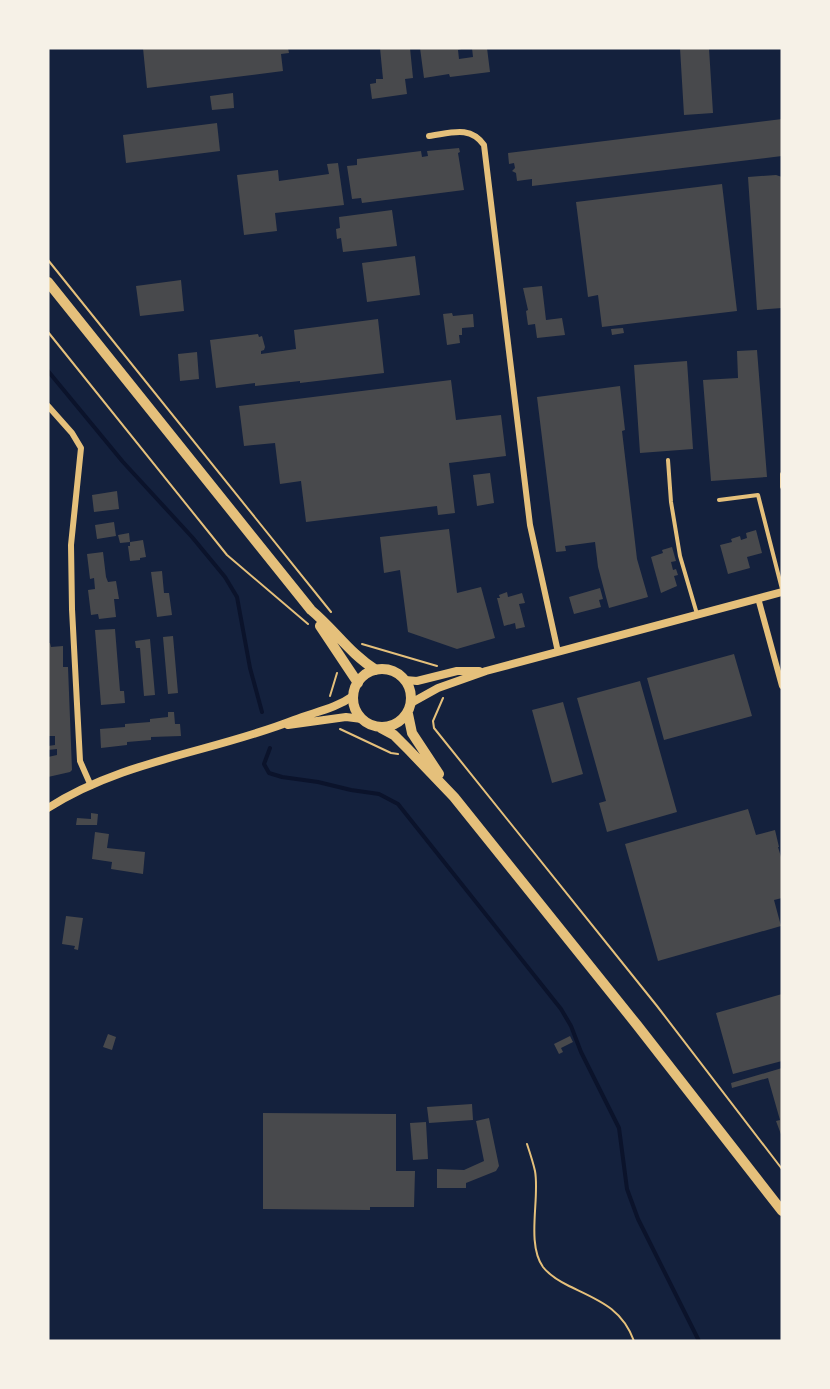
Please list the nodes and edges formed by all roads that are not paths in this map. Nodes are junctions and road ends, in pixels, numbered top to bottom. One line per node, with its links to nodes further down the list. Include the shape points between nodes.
1 (429, 136): 12 (street, via 469,132 484,145 530,525)
2 (48, 282): 10 (main road)
3 (48, 406): 23 (street, via 81,448 71,545 72,609 80,761)
4 (668, 460): 11 (lane, via 680,556)
5 (782, 474): 6 (lane)
6 (782, 487)
7 (719, 500): 8 (lane, via 758,495)
8 (782, 590): 9 (street)
9 (758, 598): 11 (street); 17 (street)
10 (311, 610): 13 (main road, via 352,652); 16 (main road)
11 (697, 614): 12 (street)
12 (558, 652): 14 (street)
13 (376, 669): 15 (main road, via 393,671); 16 (main road)
14 (486, 671): 15 (street, via 457,671 417,681); 19 (street, via 438,688)
15 (405, 680): 19 (main road, via 411,691)
16 (358, 683): 18 (main road)
17 (782, 686)
18 (353, 696): 20 (main road); 21 (street)
19 (409, 708): 22 (main road, via 401,721); 24 (main road, via 412,733)
20 (362, 719): 21 (street, via 346,717); 22 (main road)
21 (285, 725): 23 (street, via 146,764)
22 (381, 728): 24 (main road, via 394,735)
23 (91, 786): 25 (street)
24 (454, 797): 26 (main road, via 638,1024)
25 (48, 808)
26 (782, 1211)

